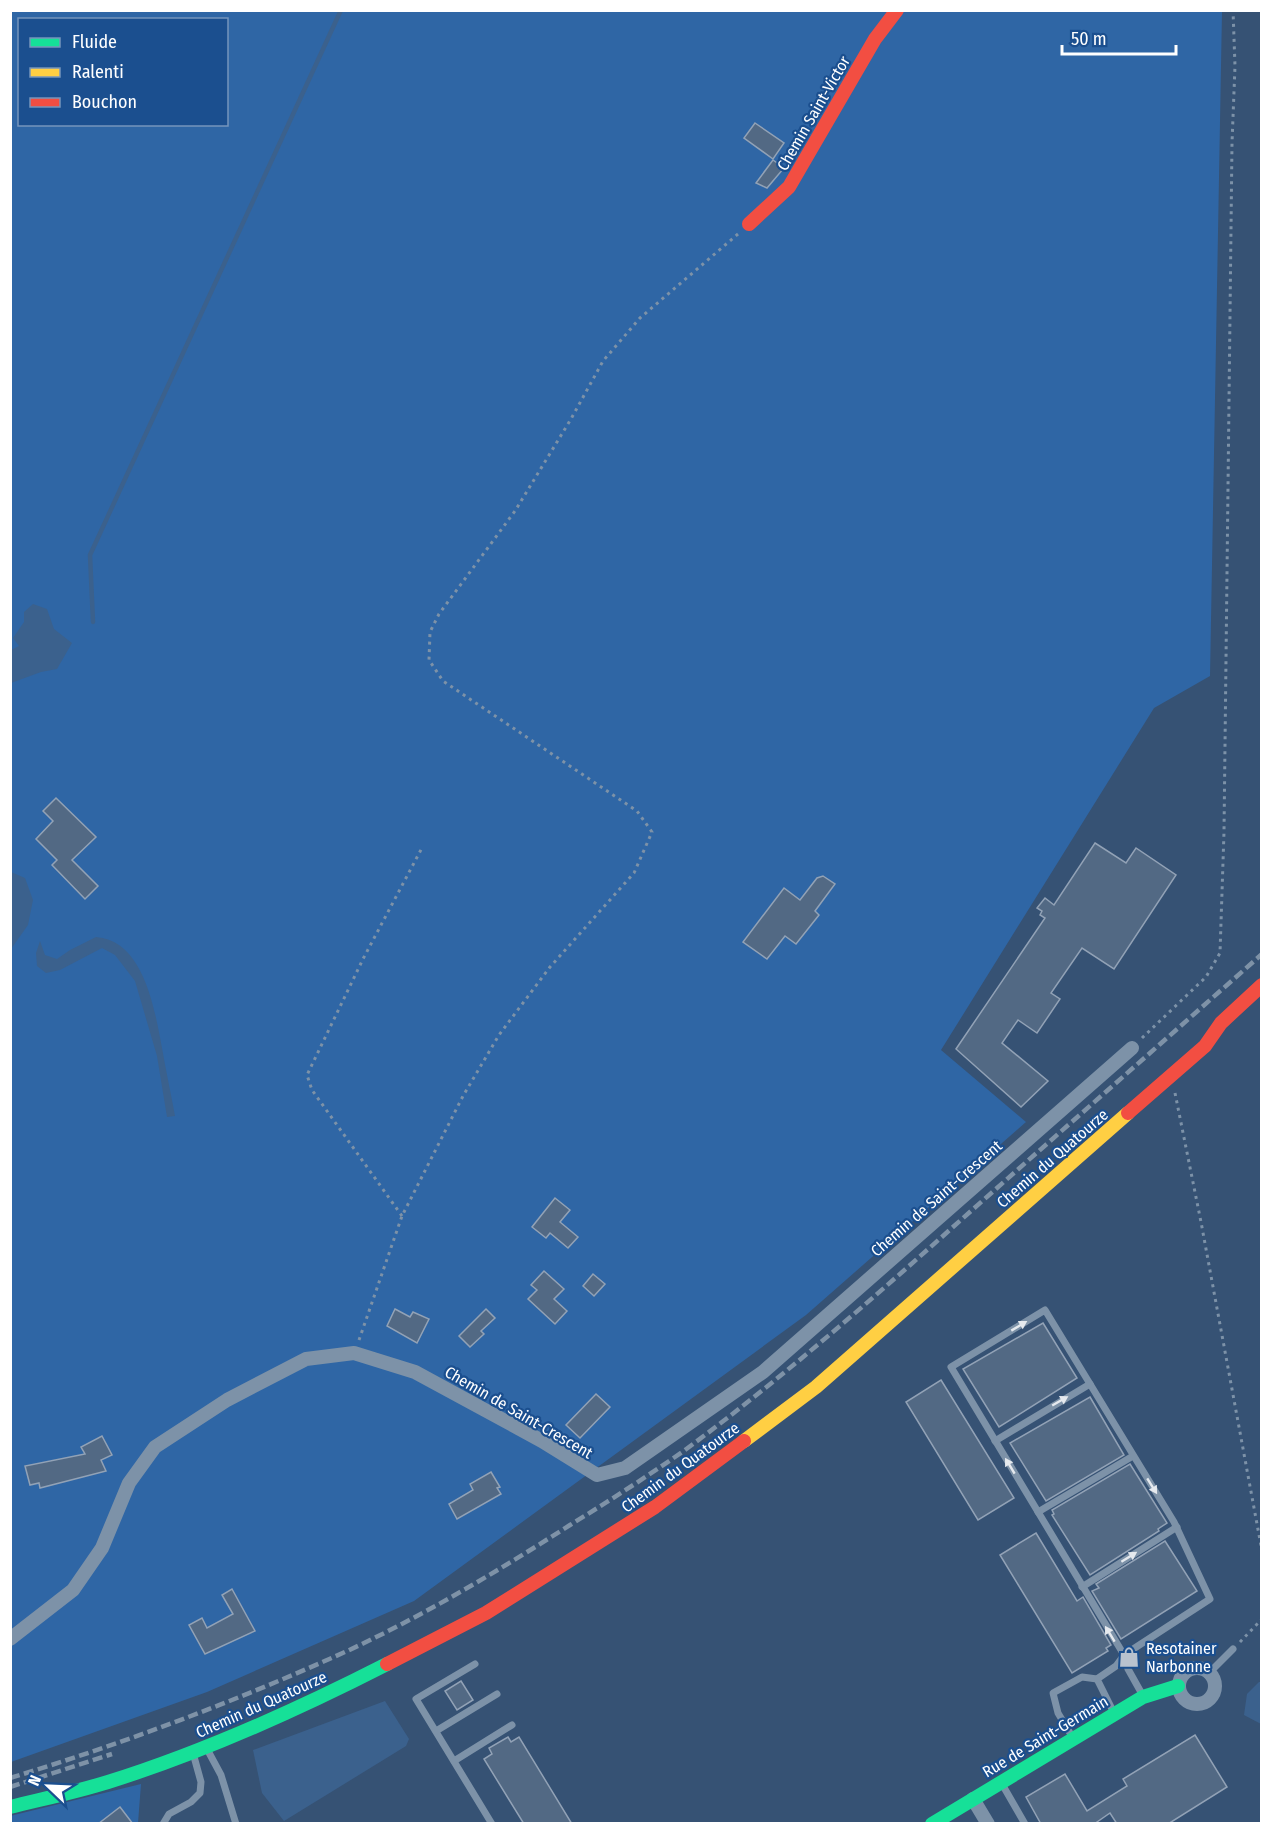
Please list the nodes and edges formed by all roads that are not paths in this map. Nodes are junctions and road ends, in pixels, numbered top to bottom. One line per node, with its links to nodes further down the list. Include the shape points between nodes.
1 (897, 10): 2 (street, Chemin Saint-Victor, via 875,39 789,187)
2 (749, 224)
3 (1262, 985): 24 (street, Chemin du Quatourze, via 1221,1023 1205,1046 816,1387 655,1507 486,1613 336,1690)
4 (1132, 1048): 11 (street, Chemin de Saint-Crescent, via 763,1372 625,1468 597,1475 415,1372 354,1353 306,1359 226,1400 155,1447 129,1482 102,1548 73,1590)
5 (1090, 1384): 6 (lane, one-way to 5); 6 (lane, one-way to 5, via 951,1367 1045,1310); 7 (lane)
6 (995, 1441): 8 (lane, one-way to 6)
7 (1133, 1456): 8 (lane); 9 (lane, one-way to 9)
8 (1038, 1512): 10 (lane)
9 (1177, 1527): 10 (lane, one-way to 9); 13 (lane, via 1210,1599)
10 (1082, 1587): 13 (lane, one-way to 10)
11 (10, 1639)
12 (1233, 1649): 15 (lane)
13 (1124, 1655): 16 (lane); 19 (lane)
14 (476, 1664): 22 (lane, via 416,1699)
15 (1210, 1672): 17 (street, via 1192,1667 1182,1674); 17 (street, via 1215,1689 1204,1703 1187,1701)
16 (1097, 1679): 20 (lane); 23 (lane, via 1082,1677 1053,1693 1058,1713)
17 (1178, 1686): 19 (street, Rue de Saint-Germain)
18 (497, 1694): 22 (lane)
19 (1143, 1697): 20 (street, Rue de Saint-Germain)
20 (1115, 1713): 23 (street, Rue de Saint-Germain)
21 (512, 1725): 25 (lane)
22 (436, 1731): 25 (lane)
23 (1073, 1738): 26 (street, Rue de Saint-Germain)
24 (200, 1749): 28 (street, Chemin du Quatourze, via 107,1782); 29 (lane, via 200,1793 169,1814); 30 (lane, via 221,1775)
25 (454, 1761): 31 (lane)
26 (1001, 1782): 27 (street, Rue de Saint-Germain); 34 (lane)
27 (973, 1799): 32 (street, Rue de Saint-Germain); 33 (street)
28 (10, 1807)
29 (163, 1824)
30 (236, 1824)
31 (492, 1824)
32 (932, 1824)
33 (988, 1824)
34 (1025, 1824)

